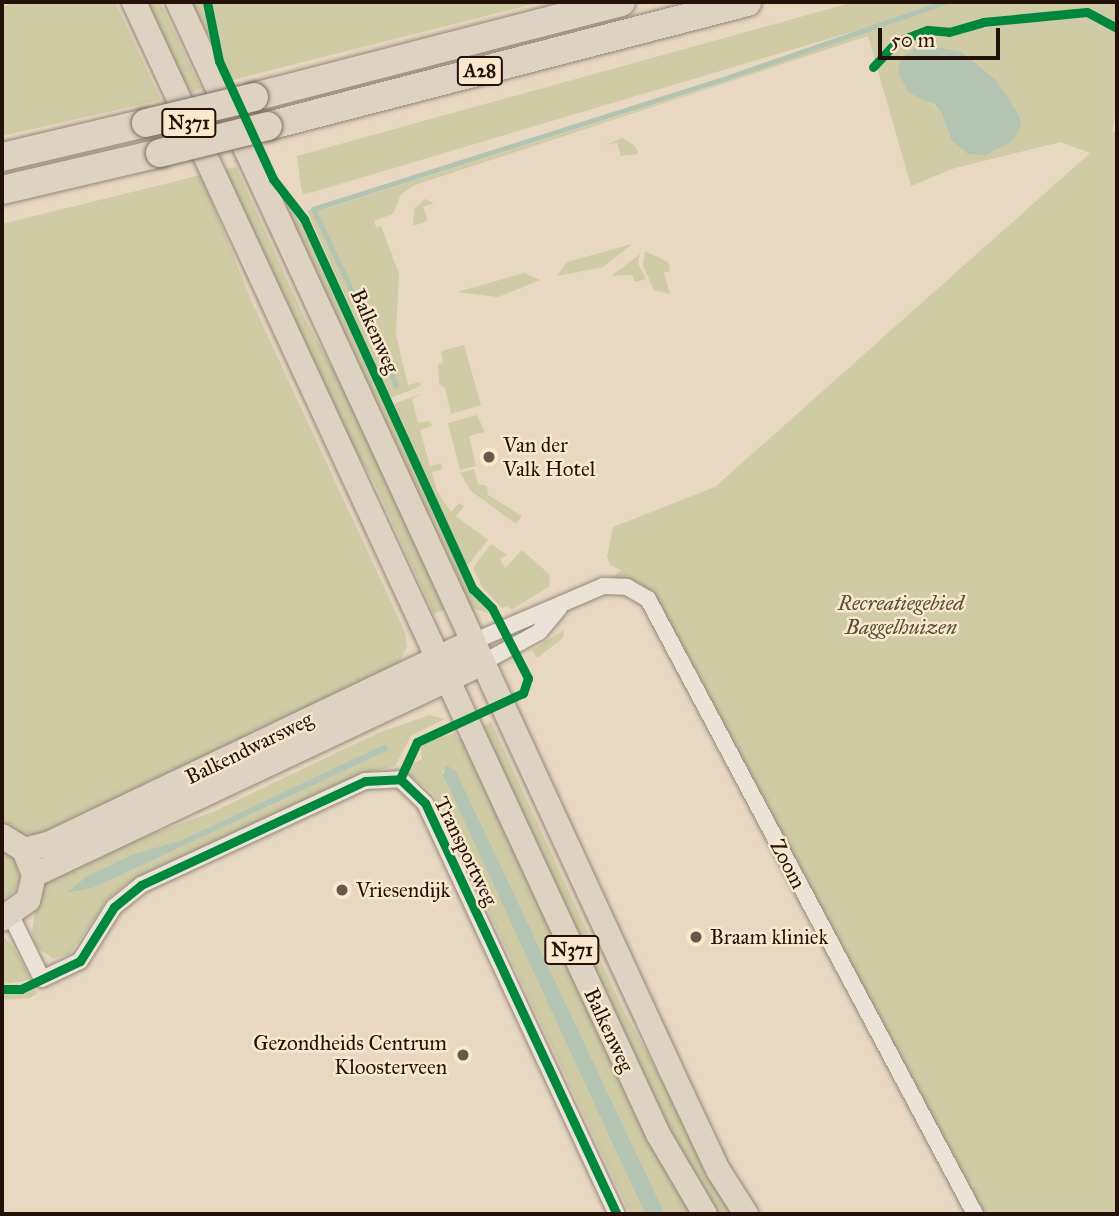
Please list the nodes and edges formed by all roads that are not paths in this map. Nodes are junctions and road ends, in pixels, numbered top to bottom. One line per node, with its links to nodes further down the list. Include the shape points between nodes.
1 (134, 2): 11 (main road, Balkenweg / N371)
2 (178, 2): 10 (main road, Balkenweg / N371)
3 (621, 2): 5 (highway, A28, bridge)
4 (747, 2): 6 (highway, A28, bridge)
5 (2, 157)
6 (69, 174): 7 (highway, A28); 8 (highway, A28)
7 (2, 190)
8 (2, 205)
9 (559, 608): 10 (street, Zoom, via 531,614); 10 (street, Zoom, via 540,632); 20 (street, Zoom, via 603,586 627,587 648,599)
10 (477, 653): 11 (main road, Balkendwarsweg); 12 (main road, Zoom); 19 (main road, Balkenweg / N371, via 718,1170)
11 (437, 658): 12 (main road, Balkenweg / N371); 14 (main road, Balkendwarsweg, via 48,844)
12 (447, 681): 15 (main road, Balkendwarsweg); 18 (main road, Balkenweg / N371, via 657,1134)
13 (2, 836): 14 (main road)
14 (24, 850): 15 (main road)
15 (34, 875): 16 (main road, via 27,900)
16 (6, 917): 17 (street, Transportweg, via 42,979 80,961 114,907 141,886 365,781 400,779 425,803)
17 (617, 1214)
18 (705, 1214)
19 (746, 1214)
20 (975, 1214)

